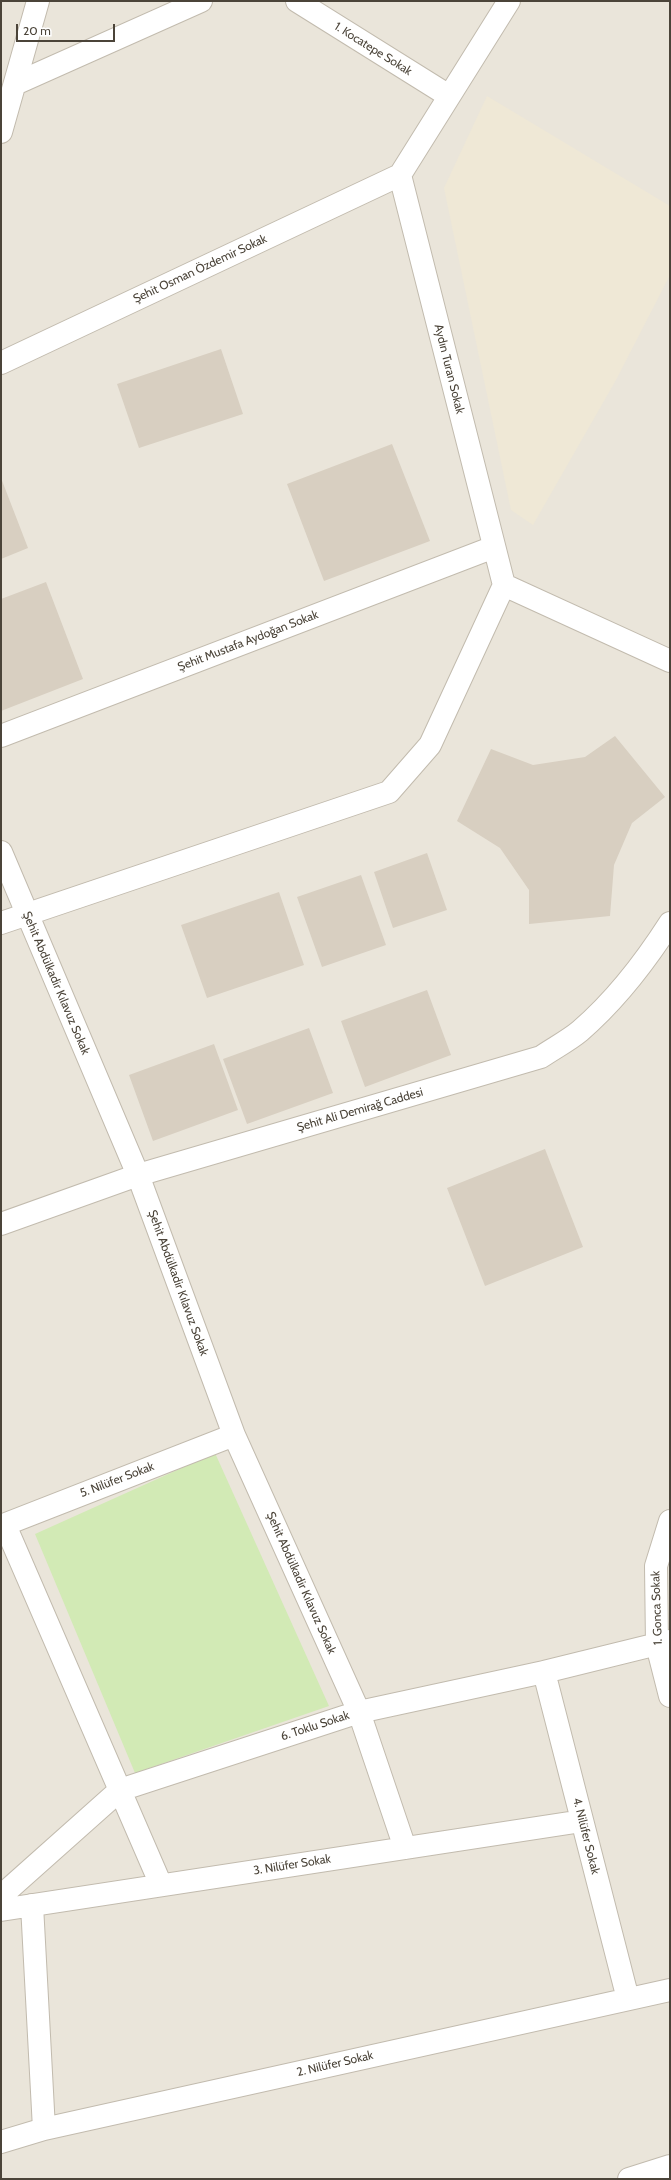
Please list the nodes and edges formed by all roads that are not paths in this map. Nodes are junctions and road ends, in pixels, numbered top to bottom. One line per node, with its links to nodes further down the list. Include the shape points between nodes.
1 (38, 1): 5 (street)
2 (201, 1): 5 (street)
3 (297, 1): 6 (street, 1. Kocatepe Sokak)
4 (509, 1): 6 (street)
5 (15, 84): 7 (street)
6 (449, 96): 8 (street)
7 (1, 132)
8 (400, 175): 9 (street, Şehit Osman Özdemir Sokak); 10 (street, Aydın Turan Sokak)
9 (1, 363)
10 (494, 547): 11 (street, Aydın Turan Sokak); 13 (street, Şehit Mustafa Aydoğan Sokak)
11 (504, 585): 12 (street); 15 (street, via 430,744 389,792)
12 (670, 661)
13 (1, 736)
14 (1, 852): 15 (street, Şehit Abdülkadir Kılavuz Sokak)
15 (26, 914): 17 (street); 18 (street, Şehit Abdülkadir Kılavuz Sokak)
16 (670, 922): 18 (street, Şehit Ali Demirağ Caddesi, via 648,958 615,996 579,1032 541,1057)
17 (1, 923)
18 (138, 1175): 19 (street, Şehit Ali Demirağ Caddesi); 20 (street, Şehit Abdülkadir Kılavuz Sokak)
19 (1, 1224)
20 (234, 1434): 22 (street, 5. Nilüfer Sokak); 26 (street, Şehit Abdülkadir Kılavuz Sokak)
21 (670, 1521): 23 (street, 1. Gonca Sokak, via 656,1566)
22 (3, 1526): 27 (street)
23 (664, 1643): 24 (street, 6. Toklu Sokak); 25 (street, 1. Gonca Sokak)
24 (544, 1672): 26 (street, 6. Toklu Sokak); 28 (street, 4. Nilüfer Sokak)
25 (670, 1696)
26 (359, 1712): 27 (street, 6. Toklu Sokak); 29 (street, Şehit Abdülkadir Kılavuz Sokak)
27 (120, 1790): 30 (street); 31 (street, 6. Toklu Sokak)
28 (582, 1821): 29 (street, 3. Nilüfer Sokak); 35 (street, 4. Nilüfer Sokak)
29 (405, 1848): 30 (street, 3. Nilüfer Sokak)
30 (161, 1885): 32 (street, 3. Nilüfer Sokak)
31 (1, 1896)
32 (32, 1905): 33 (street, 3. Nilüfer Sokak); 36 (street)
33 (1, 1910)
34 (670, 1990): 35 (street, 2. Nilüfer Sokak)
35 (628, 1999): 36 (street, 2. Nilüfer Sokak)
36 (44, 2129): 37 (street, 2. Nilüfer Sokak)
37 (1, 2142)
38 (670, 2166): 39 (street)
39 (629, 2179)

